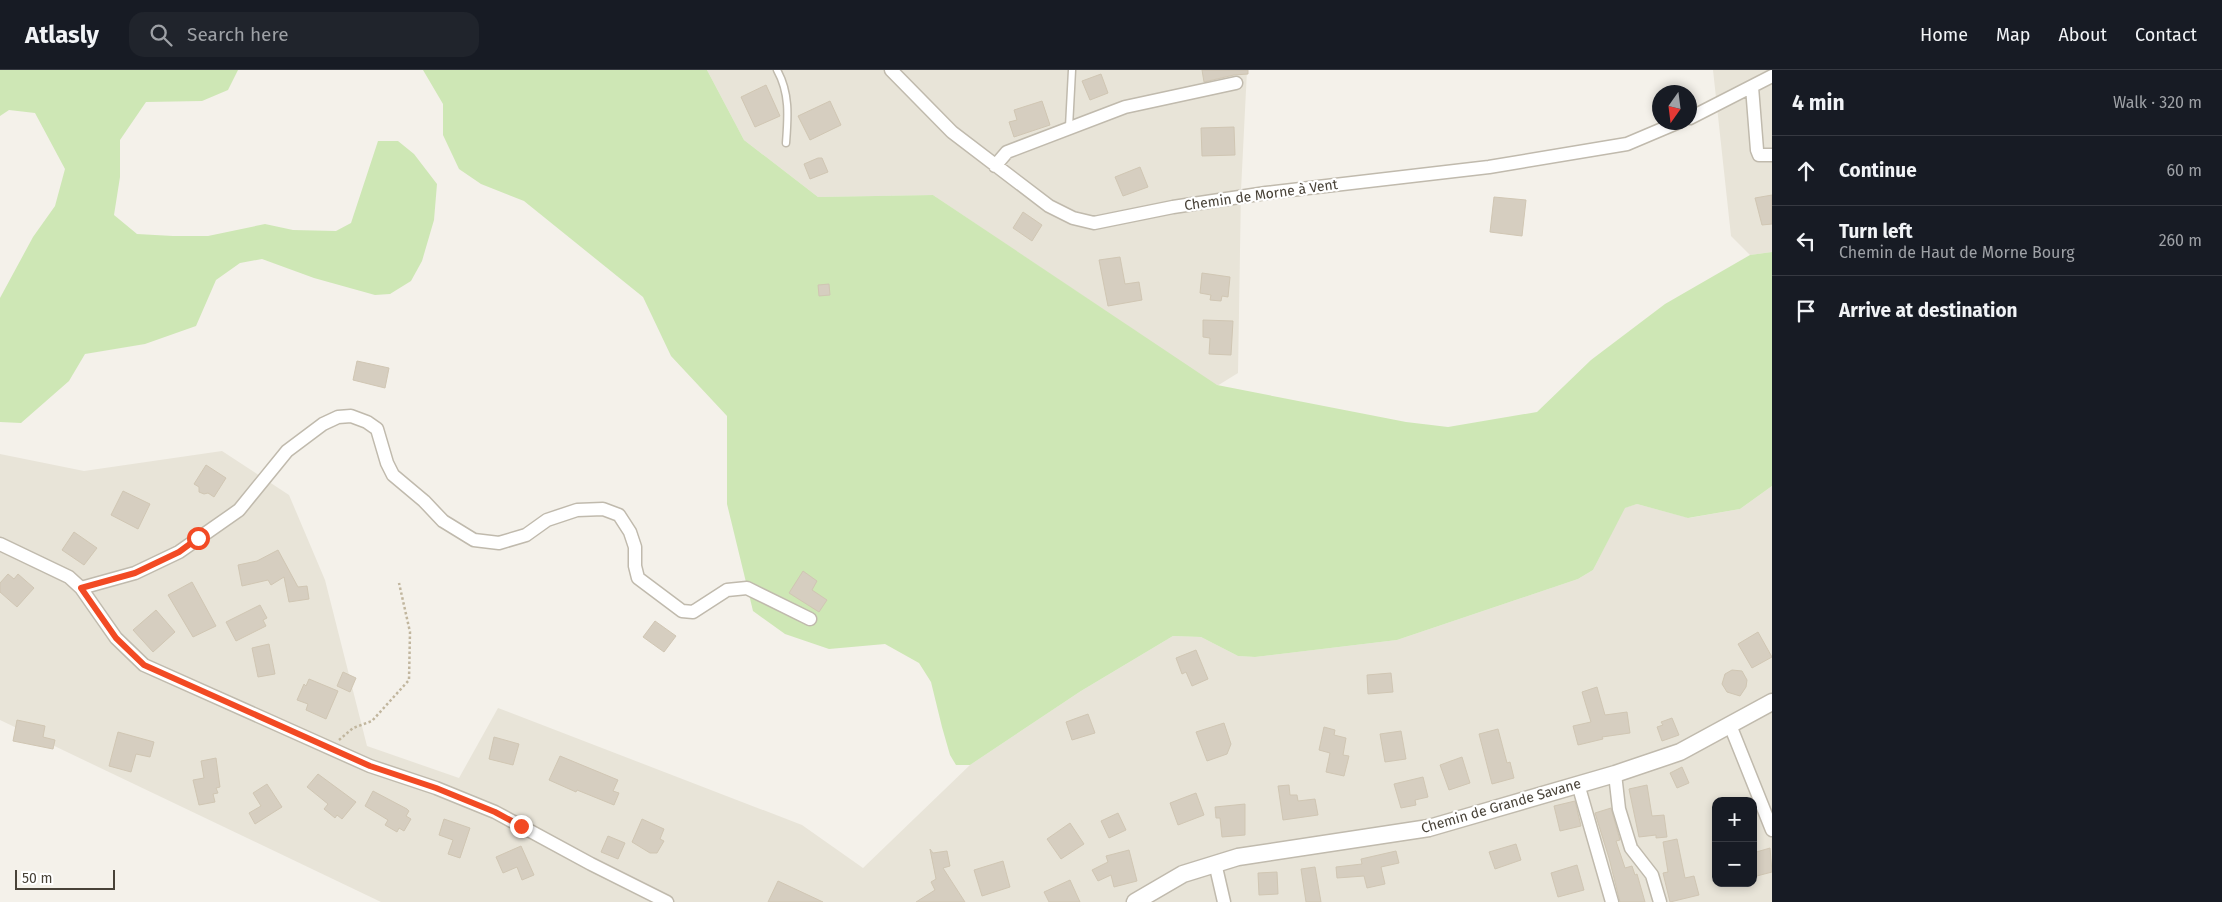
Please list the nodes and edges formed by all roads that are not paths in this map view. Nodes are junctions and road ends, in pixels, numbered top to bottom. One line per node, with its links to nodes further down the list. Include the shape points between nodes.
1 (777, 70): 10 (lane, via 785,84)
2 (891, 70): 12 (street, Chemin de Morne à Vent, via 952,132)
3 (1072, 70): 8 (lane)
4 (1772, 76): 6 (street)
5 (1236, 83): 8 (street, via 1125,107)
6 (1752, 88): 7 (street); 11 (street, via 1757,150 1759,155)
7 (1697, 115)
8 (1069, 127): 12 (street, via 1007,152)
9 (1660, 130): 12 (street, Chemin de Morne à Vent, via 1618,146 1489,167 1266,193 1094,223 1073,218 1049,206)
10 (786, 143)
11 (1772, 155)
12 (996, 166)
13 (0, 544): 14 (street, via 69,577)
14 (81, 588): 15 (street, via 135,573 179,552 239,510 287,451 323,424 338,417 351,416 376,429 393,475 424,500 443,521 474,540 499,543 526,535 547,520 577,510 603,509 619,515 630,532 638,578 682,611 693,612 727,590 748,588); 22 (street, via 116,638 144,665 370,766 495,812)
15 (810, 619)
16 (1772, 702): 17 (street, Chemin de Grande Savane)
17 (1730, 725): 18 (street, Chemin de Grande Savane, via 1680,752); 20 (street)
18 (1615, 774): 19 (street, Chemin de Grande Savane); 26 (street, via 1619,809 1631,848 1652,875)
19 (1578, 784): 21 (street, Chemin de Grande Savane, via 1429,828); 25 (street)
20 (1772, 830)
21 (1215, 863): 23 (street, Chemin de Grande Savane, via 1183,874); 24 (street)
22 (667, 902)
23 (1135, 902)
24 (1224, 902)
25 (1612, 902)
26 (1660, 902)

